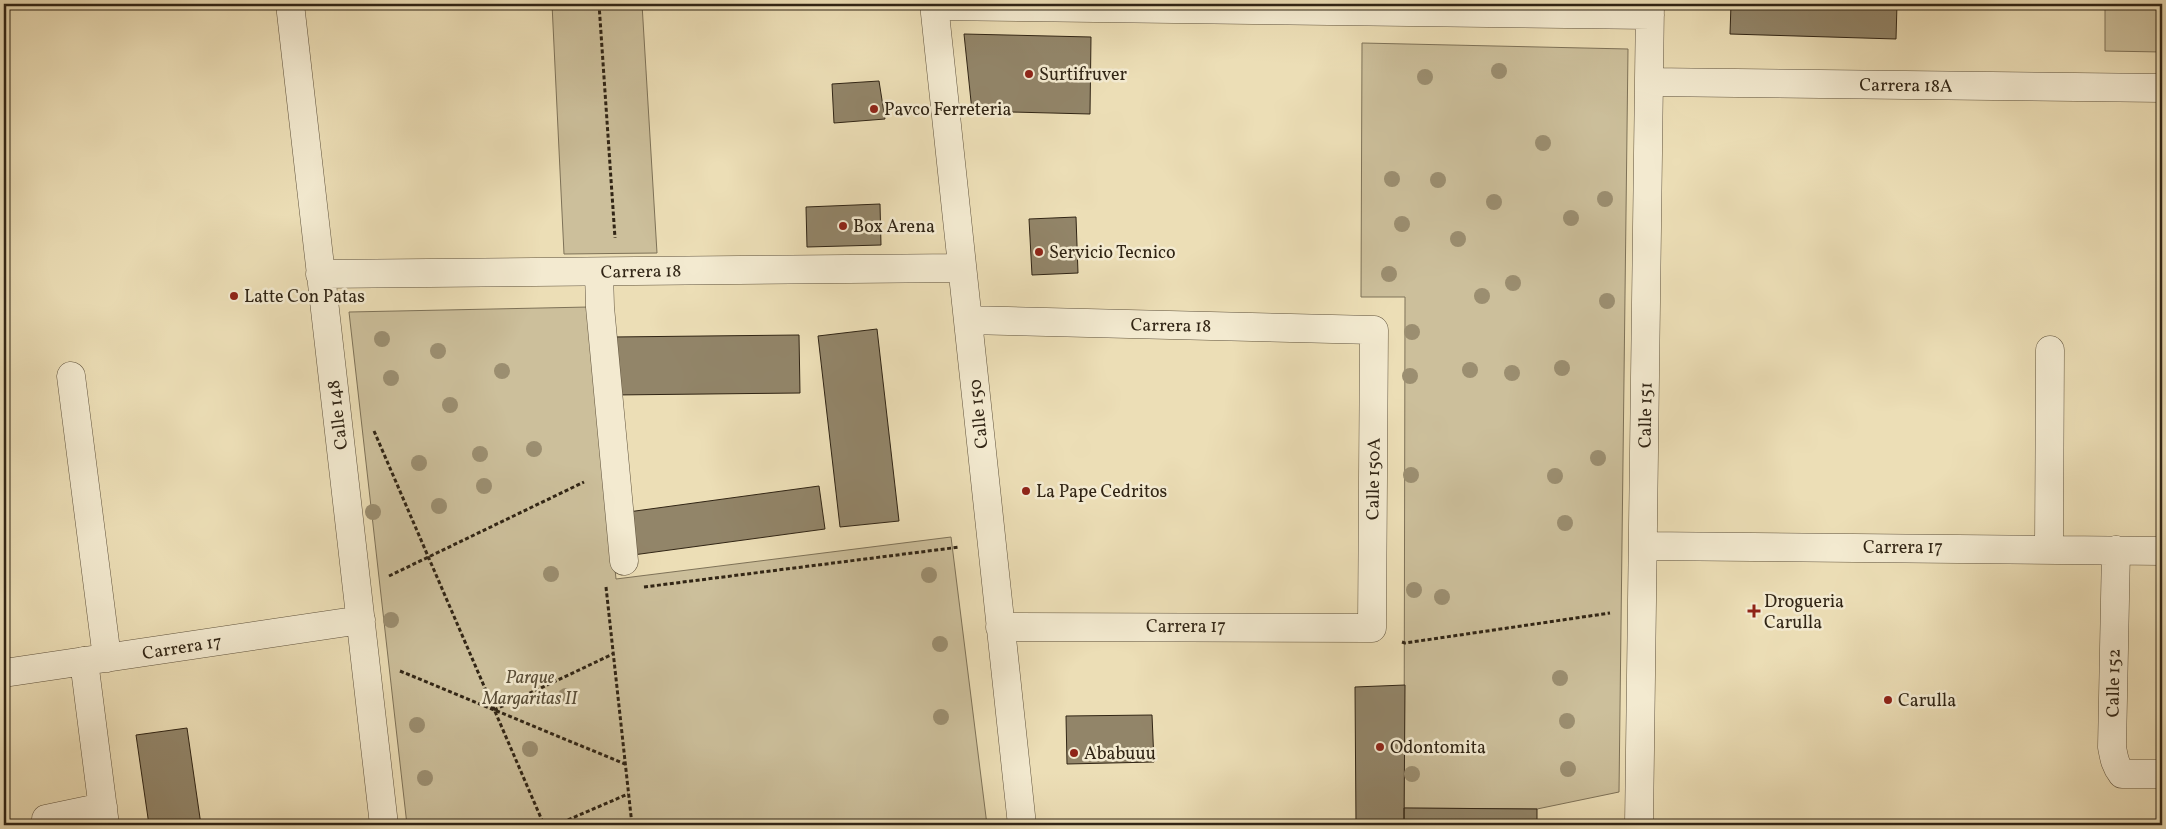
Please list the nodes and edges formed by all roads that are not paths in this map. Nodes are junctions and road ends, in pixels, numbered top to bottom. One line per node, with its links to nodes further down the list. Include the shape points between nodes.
1 (290, 4): 8 (street, Calle 148)
2 (934, 5): 3 (street); 6 (street, Calle 150)
3 (1650, 9): 4 (street, Calle 151)
4 (1649, 82): 5 (street, Carrera 18A); 13 (street, Calle 151)
5 (2162, 88)
6 (962, 268): 7 (street, Carrera 18); 9 (street, Calle 150)
7 (608, 271): 8 (street, Carrera 18); 17 (street, via 600,307)
8 (320, 274): 18 (street, Calle 148)
9 (968, 320): 10 (street, Carrera 18); 19 (street, Calle 150)
10 (1374, 330): 20 (street, Calle 150A)
11 (2050, 350): 14 (street)
12 (71, 376): 21 (street)
13 (1643, 546): 14 (street, Carrera 17); 28 (street, Calle 151)
14 (2049, 548): 15 (street, Carrera 17)
15 (2116, 550): 16 (street, Carrera 17); 23 (street, Calle 152, via 2114,759 2122,774)
16 (2162, 550)
17 (624, 561)
18 (361, 620): 21 (street, Carrera 17); 26 (street, Calle 148)
19 (1000, 627): 20 (street, Carrera 17); 27 (street, Calle 150)
20 (1372, 628)
21 (95, 660): 22 (street, Carrera 17); 24 (street)
22 (4, 673)
23 (2162, 774)
24 (104, 816): 25 (street, via 46,819)
25 (47, 825)
26 (384, 825)
27 (1022, 825)
28 (1639, 825)

